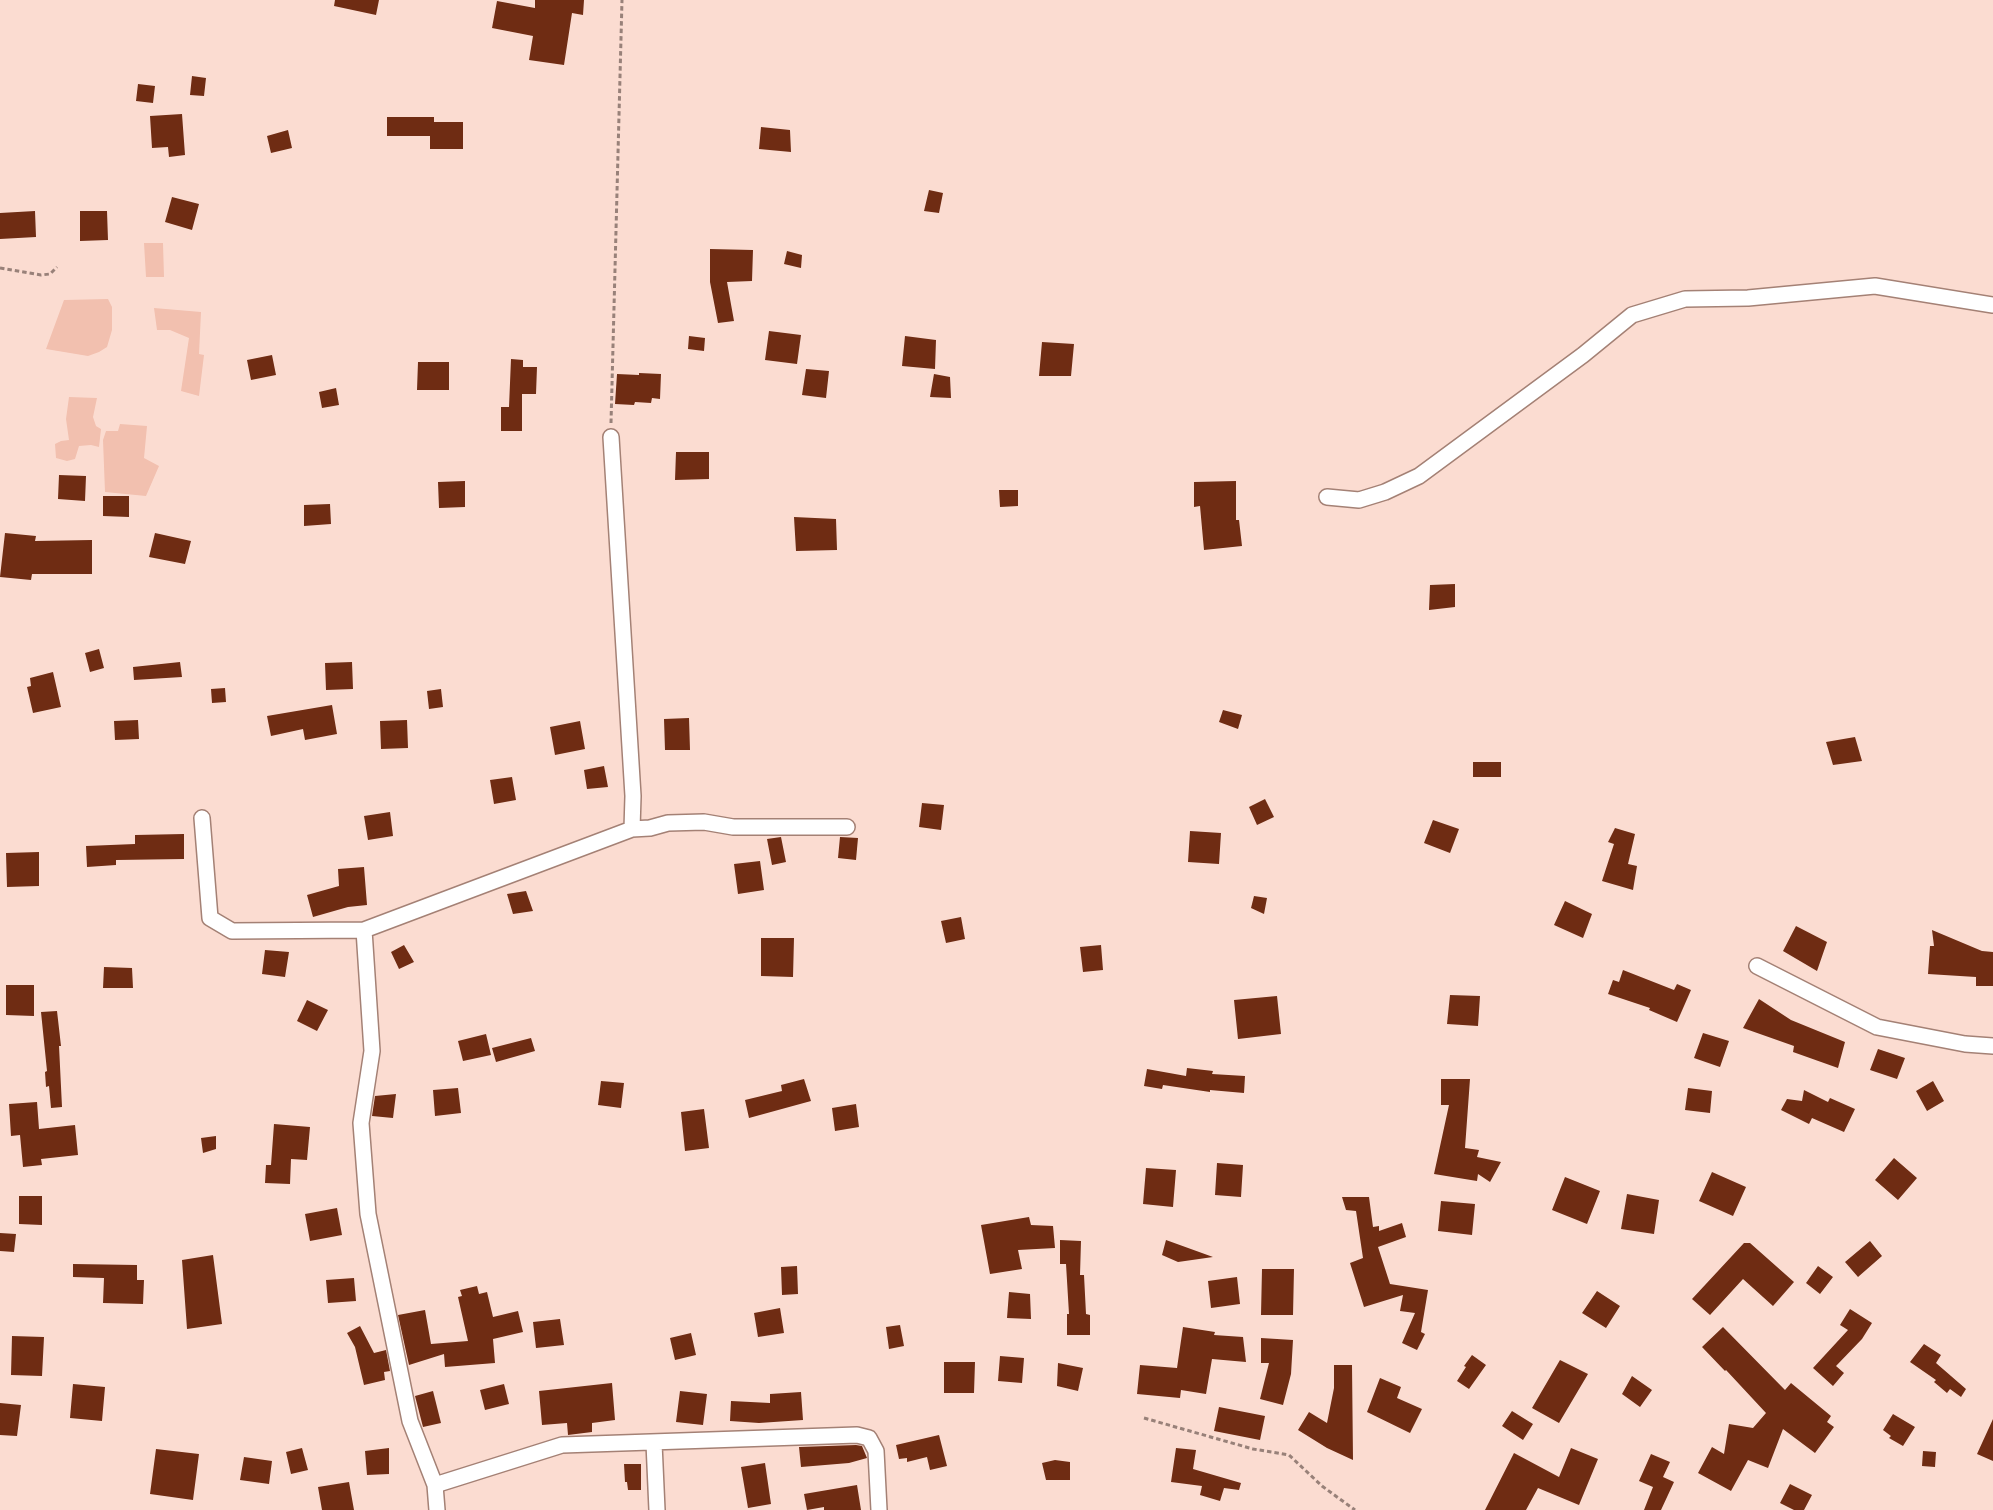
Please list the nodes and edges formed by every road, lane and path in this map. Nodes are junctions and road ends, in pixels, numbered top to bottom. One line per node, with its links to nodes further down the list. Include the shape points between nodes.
1 (622, 0): 5 (path)
2 (57, 267): 3 (path, via 50,274 41,275)
3 (0, 268)
4 (1993, 305): 6 (street, via 1875,286 1748,298 1685,299 1632,315 1419,476 1359,500)
5 (610, 436): 9 (street)
6 (1328, 497)
7 (202, 818): 10 (street, via 210,918 232,931)
8 (848, 826): 9 (street, via 733,827 704,822)
9 (632, 829): 10 (street)
10 (364, 930): 15 (street, via 372,1051 361,1123 368,1214 410,1421)
11 (1757, 966): 12 (street, via 1877,1027)
12 (1993, 1046)
13 (1144, 1418): 19 (path, via 1253,1449 1289,1455)
14 (654, 1443): 15 (street, via 562,1445); 17 (street); 18 (street, via 857,1435 868,1438 876,1451)
15 (435, 1485): 16 (street)
16 (436, 1510)
17 (657, 1510)
18 (879, 1510)
19 (1355, 1510)

